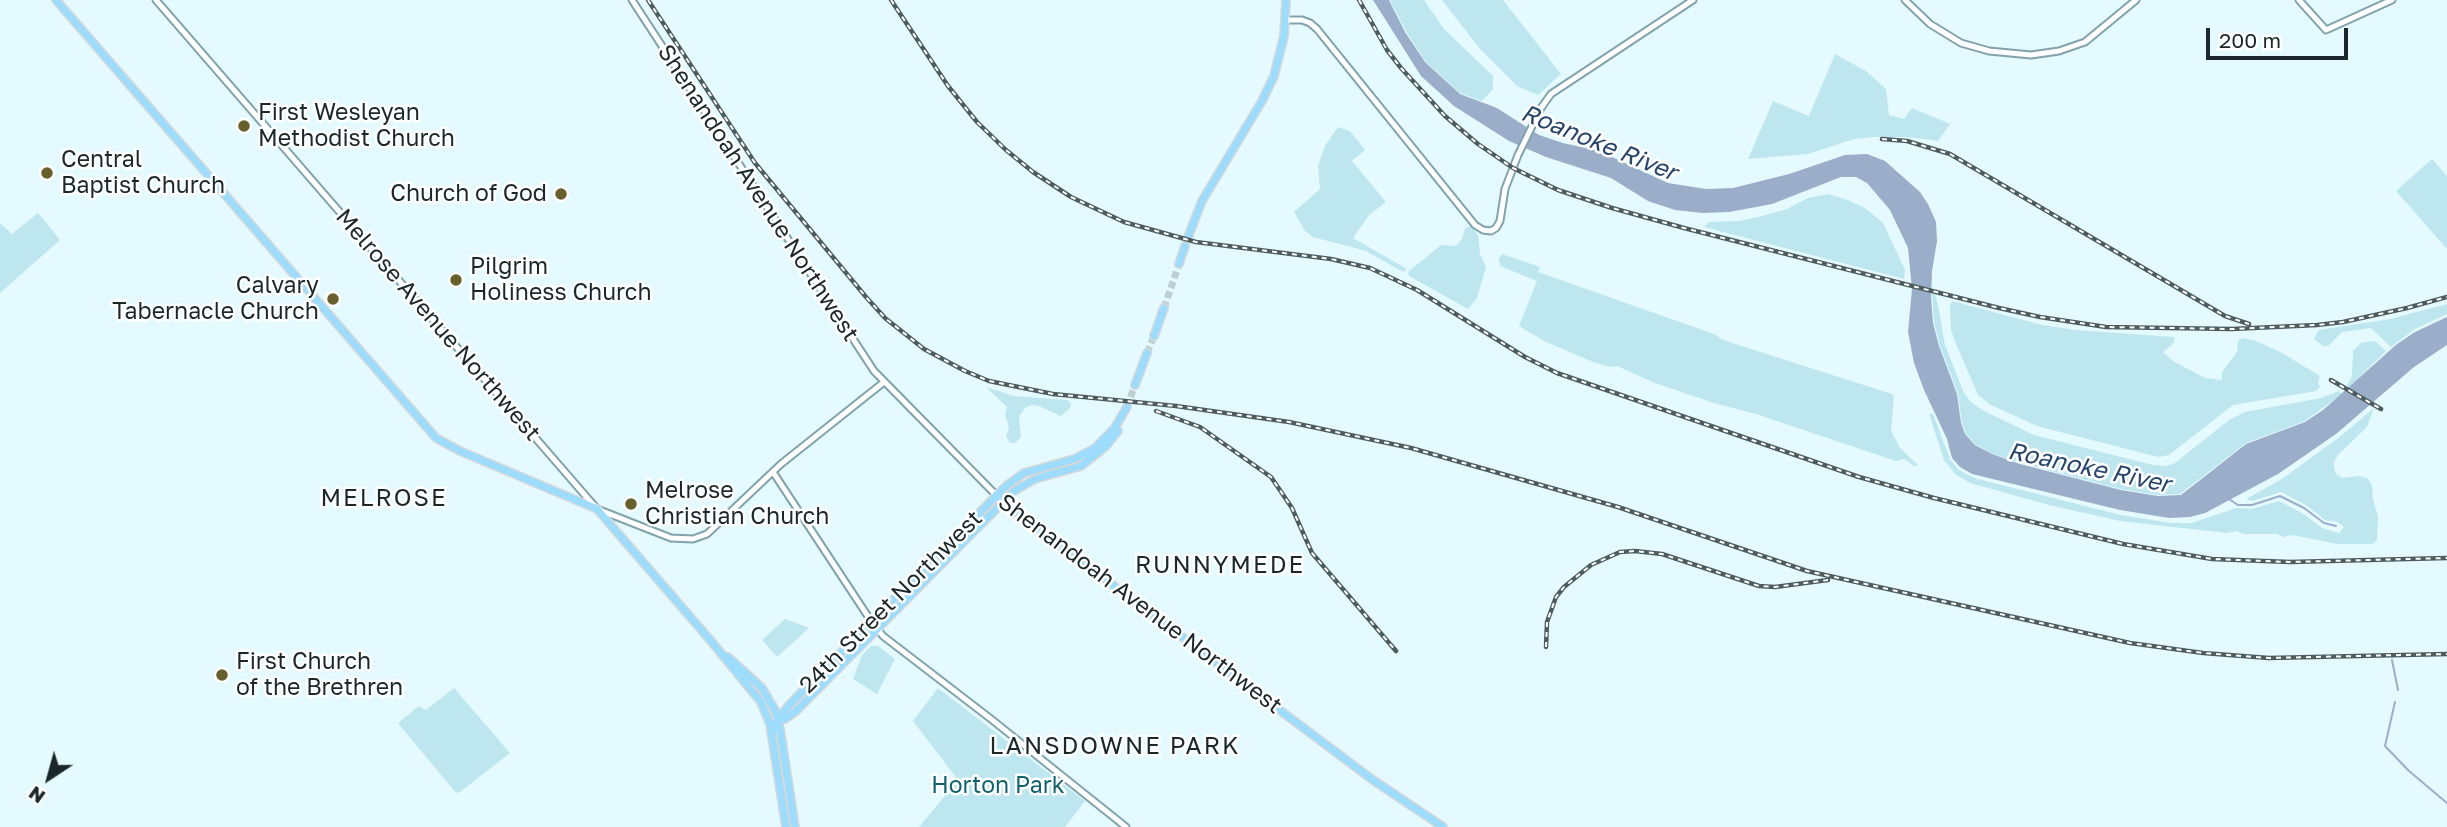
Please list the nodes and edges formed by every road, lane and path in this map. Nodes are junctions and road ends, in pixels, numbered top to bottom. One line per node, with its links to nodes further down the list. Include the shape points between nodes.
1 (55, 0): 20 (main road, via 441,442)
2 (156, 0): 20 (street, Melrose Avenue Northwest)
3 (632, 0): 15 (street, Shenandoah Avenue Northwest)
4 (1286, 0): 10 (main road)
5 (1693, 0): 10 (street, via 1559,88 1543,105 1505,189 1500,221 1491,231 1475,225 1317,29 1301,20)
6 (1905, 0): 7 (street, via 1961,43 2036,55 2085,41)
7 (2136, 0)
8 (2299, 0): 9 (street, via 2326,30)
9 (2392, 0)
10 (1286, 20): 11 (main road, via 1269,88 1202,201)
11 (1179, 264)
12 (1164, 308): 13 (main road)
13 (1154, 336)
14 (1147, 353): 16 (main road)
15 (884, 382): 17 (street); 18 (street, Shenandoah Avenue Northwest)
16 (1135, 385)
17 (773, 472): 20 (street, via 707,534 686,540); 21 (street)
18 (996, 495): 19 (main road, Shenandoah Avenue Northwest); 19 (main road, 24th Street Northwest, via 1024,473 1094,449 1127,407 1113,438 1087,462 1028,482); 21 (main road, 24th Street Northwest)
19 (1003, 502): 22 (main road, 24th Street Northwest); 34 (main road, Shenandoah Avenue Northwest, via 1382,787)
20 (597, 509): 23 (main road, Melrose Avenue Northwest)
21 (871, 621): 22 (street); 26 (main road, 24th Street Northwest)
22 (876, 629): 27 (main road, 24th Street Northwest); 33 (street)
23 (719, 650): 24 (main road, Melrose Avenue Northwest); 25 (main road, Melrose Avenue Northwest)
24 (747, 685): 28 (main road, via 756,689); 29 (main road, Melrose Avenue Northwest, via 766,712)
25 (769, 698): 26 (main road, via 782,707); 28 (main road, Melrose Avenue Northwest)
26 (792, 702): 28 (main road, 24th Street Northwest)
27 (796, 711): 28 (main road, 24th Street Northwest); 30 (main road, via 785,731)
28 (778, 719): 29 (main road); 30 (main road, Melrose Avenue Northwest)
29 (772, 737): 31 (main road, Melrose Avenue Northwest)
30 (787, 777): 32 (main road, Melrose Avenue Northwest)
31 (786, 827)
32 (794, 827)
33 (1126, 827)
34 (1443, 827)

